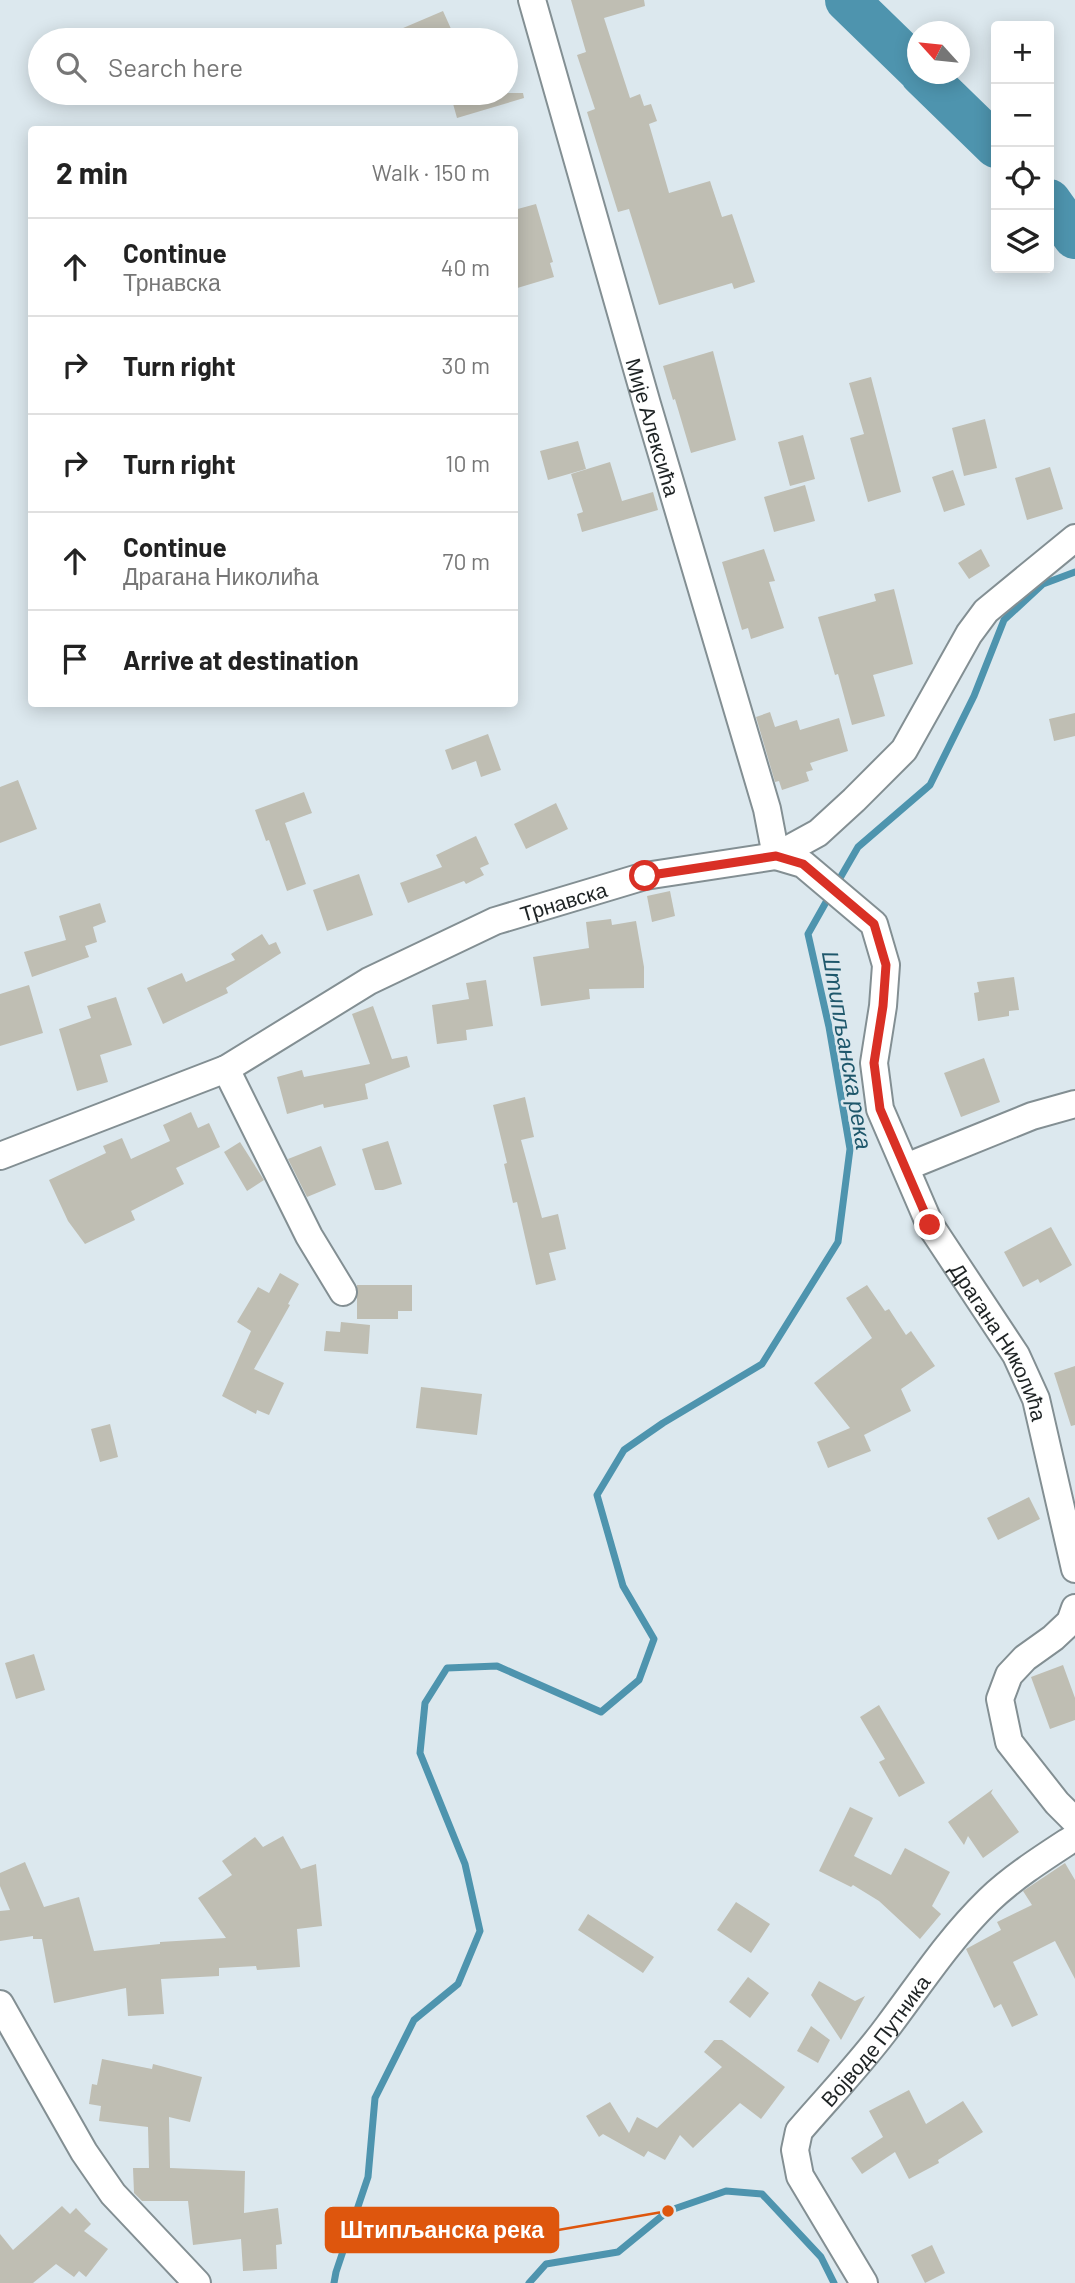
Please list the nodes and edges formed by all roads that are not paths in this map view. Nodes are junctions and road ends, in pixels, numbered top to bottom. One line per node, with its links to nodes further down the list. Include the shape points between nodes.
1 (532, 0): 3 (street, Мије Алексића, via 767,809)
2 (1075, 538): 3 (street, Трнавска, via 995,604 968,634 904,750 818,833)
3 (776, 856): 4 (street, Трнавска, via 645,876 495,921 369,982); 7 (street, Драгана Николића, via 803,864 874,924 886,965 874,1063 880,1109)
4 (226, 1069): 6 (street, Трнавска); 8 (street, via 309,1236)
5 (1075, 1104): 7 (street, via 1032,1116)
6 (0, 1156)
7 (906, 1167): 9 (street, Драгана Николића, via 930,1225 1016,1355 1036,1399)
8 (343, 1292)
9 (1075, 1569)
10 (1075, 1608): 11 (street, via 1070,1622 1009,1675 1000,1699 1009,1742)
11 (1075, 1821)
12 (1075, 1837): 15 (street, Војводе Путника, via 990,1898 799,2132 795,2150 800,2176)
13 (0, 2004): 14 (street, via 113,2194)
14 (197, 2283)
15 (864, 2283)

